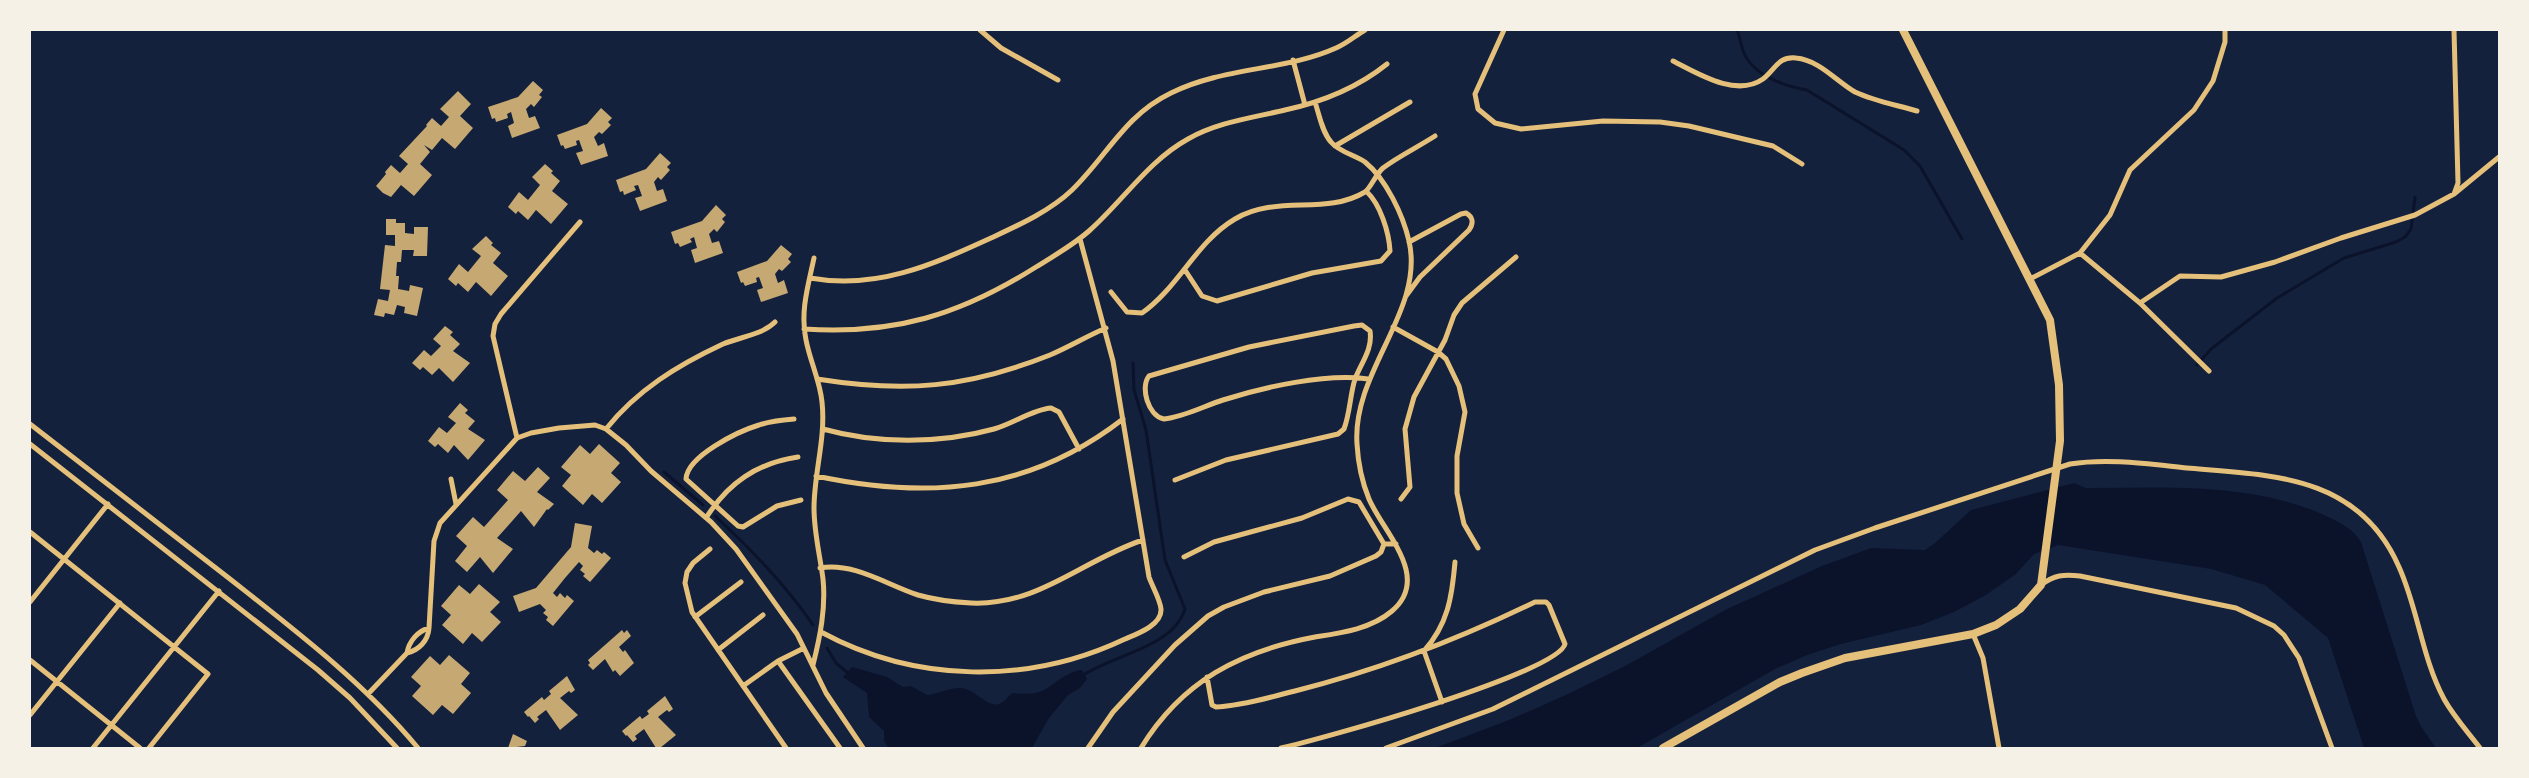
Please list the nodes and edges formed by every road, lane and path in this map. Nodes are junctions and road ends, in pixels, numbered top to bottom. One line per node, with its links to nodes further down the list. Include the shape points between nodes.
1 (980, 30): 10 (street, via 1001,48)
2 (1365, 30): 7 (street, via 1335,49)
3 (1504, 30): 18 (street, via 1475,94 1478,109 1495,123 1521,129 1603,121 1660,122 1773,146)
4 (1903, 30): 30 (street)
5 (2225, 30): 25 (street, via 2218,67 2205,95 2181,123 2130,170 2110,215)
6 (2454, 30): 21 (street, via 2458,183)
7 (1293, 60): 13 (street); 29 (street, via 1205,79 1155,102 1127,125 1064,198 1009,230 903,274 870,281 837,282)
8 (1673, 61): 14 (street, via 1713,81 1746,85 1763,79 1780,60 1807,61 1856,92)
9 (1387, 64): 11 (street, via 1358,84)
10 (1058, 80)
11 (1315, 102): 13 (street); 16 (street, via 1328,137)
12 (1410, 102): 16 (street)
13 (1305, 105): 23 (street, via 1224,124 1189,138 1161,157)
14 (1917, 111)
15 (1435, 136): 19 (street)
16 (1336, 146): 19 (street, via 1362,160)
17 (2499, 158): 21 (street)
18 (1802, 164)
19 (1377, 175): 20 (street); 24 (street, via 1397,209)
20 (1367, 192): 28 (street, via 1333,203 1270,205 1246,214 1208,240); 28 (street, via 1377,204 1390,243 1390,250 1381,261 1312,273 1216,301 1202,296)
21 (2454, 194): 33 (street, via 2415,215 2275,262 2221,277 2180,276)
22 (580, 222): 48 (street, via 495,324 495,348)
23 (1080, 239): 36 (street); 37 (street, via 1022,276 940,316 888,326)
24 (1409, 242): 32 (street, via 1411,269); 32 (street, via 1461,214 1466,213 1472,220 1469,230 1420,277)
25 (2080, 253): 30 (street); 33 (street)
26 (1516, 257): 38 (street, via 1462,303)
27 (814, 258): 29 (street)
28 (1185, 270): 31 (street, via 1142,313 1127,312)
29 (810, 278): 37 (street, via 804,303)
30 (2030, 279): 52 (street, via 2050,320 2059,385)
31 (1110, 292)
32 (1404, 298): 35 (street)
33 (2140, 303): 39 (street)
34 (775, 322): 46 (street, via 682,365 642,392)
35 (1393, 327): 38 (street); 42 (street)
36 (1106, 328): 41 (street, via 1018,367 964,382 912,388); 44 (street)
37 (804, 329): 41 (street)
38 (1438, 352): 56 (street, via 1408,413 1404,441 1410,487); 67 (street, via 1446,359 1464,400 1457,456 1457,493 1464,524)
39 (2209, 371)
40 (1356, 377): 40 (street, via 1330,378 1249,393 1164,419 1154,414 1144,388 1145,381 1156,372 1249,347 1362,325 1370,331 1372,340); 42 (street); 55 (street, via 1348,419 1338,434 1226,460)
41 (817, 379): 47 (street)
42 (1368, 379): 65 (street, via 1357,421 1359,461 1370,500)
43 (794, 419): 60 (street, via 760,424 738,432 689,468 686,479)
44 (1123, 419): 50 (street); 63 (street)
45 (30, 424): 93 (street, via 301,635)
46 (606, 429): 48 (street, via 583,424); 61 (street)
47 (823, 429): 50 (street, via 867,438 936,438 985,431 1051,408 1059,412); 53 (street)
48 (517, 438): 59 (street)
49 (30, 444): 58 (street)
50 (1079, 449): 53 (street, via 1016,476 962,487 882,488)
51 (798, 457): 60 (street, via 766,464 751,472)
52 (2058, 467): 73 (street); 108 (street, via 1815,550 1493,708); 112 (street, via 2104,461 2254,473 2311,484 2333,494 2367,520 2393,554 2441,691)
53 (816, 476): 71 (street, via 814,509)
54 (451, 479): 59 (street)
55 (1176, 480)
56 (1400, 498)
57 (801, 500): 60 (street, via 777,506 743,527)
58 (108, 504): 69 (street); 74 (street)
59 (456, 504): 79 (street, via 440,523 434,541)
60 (715, 504): 61 (street)
61 (706, 518): 83 (street, via 755,574)
62 (30, 532): 69 (street)
63 (1143, 540): 71 (street, via 1089,562 1048,588 989,602 936,599 851,570); 80 (street, via 1149,577 1161,608 1159,616 1143,631 1069,660 1008,672 944,670 894,662)
64 (1384, 544): 65 (street); 68 (street, via 1359,502 1348,499 1302,518 1221,540); 105 (street, via 1376,556 1330,576 1264,592 1208,616 1174,645 1113,712)
65 (1396, 544): 90 (street, via 1408,575 1403,598 1392,611 1361,628 1267,648)
66 (710, 548): 78 (street, via 687,572 687,596)
67 (1478, 548)
68 (1184, 557)
69 (64, 559): 75 (street); 76 (street)
70 (1455, 562): 85 (street, via 1444,623)
71 (820, 568): 80 (street, via 823,597)
72 (741, 582): 78 (street)
73 (2041, 585): 81 (street, via 2010,618); 111 (street, via 2059,575 2080,576 2222,604 2262,619 2284,635 2299,658)
74 (219, 591): 82 (street); 100 (street, via 350,698)
75 (30, 602)
76 (120, 603): 82 (street); 91 (street)
77 (763, 616): 84 (street)
78 (695, 617): 84 (street)
79 (429, 628): 86 (street, via 422,630 408,644); 86 (street, via 429,636 416,650)
80 (821, 632): 89 (street)
81 (1973, 634): 109 (street, via 1870,652 1802,672); 110 (street, via 1983,658)
82 (174, 647): 96 (street); 99 (street, via 208,674)
83 (804, 648): 88 (street); 89 (street)
84 (718, 650): 92 (street)
85 (1424, 651): 90 (street, via 1366,672 1223,707 1212,705); 94 (street); 94 (street, via 1540,601 1549,605 1565,644 1561,652 1512,676)
86 (406, 653): 93 (street)
87 (30, 660): 91 (street)
88 (778, 661): 92 (street); 103 (street)
89 (813, 666): 104 (street, via 842,720)
90 (1207, 677): 106 (street, via 1176,704)
91 (57, 681): 95 (street); 96 (street)
92 (743, 686): 102 (street)
93 (368, 694): 101 (street)
94 (1442, 702): 107 (street)
95 (30, 715)
96 (112, 725): 97 (street); 98 (street)
97 (93, 748)
98 (140, 748)
99 (149, 748)
100 (397, 748)
101 (418, 748)
102 (786, 748)
103 (840, 748)
104 (863, 748)
105 (1088, 748)
106 (1141, 748)
107 (1281, 748)
108 (1386, 748)
109 (1663, 748)
110 (1999, 748)
111 (2332, 748)
112 (2480, 748)

